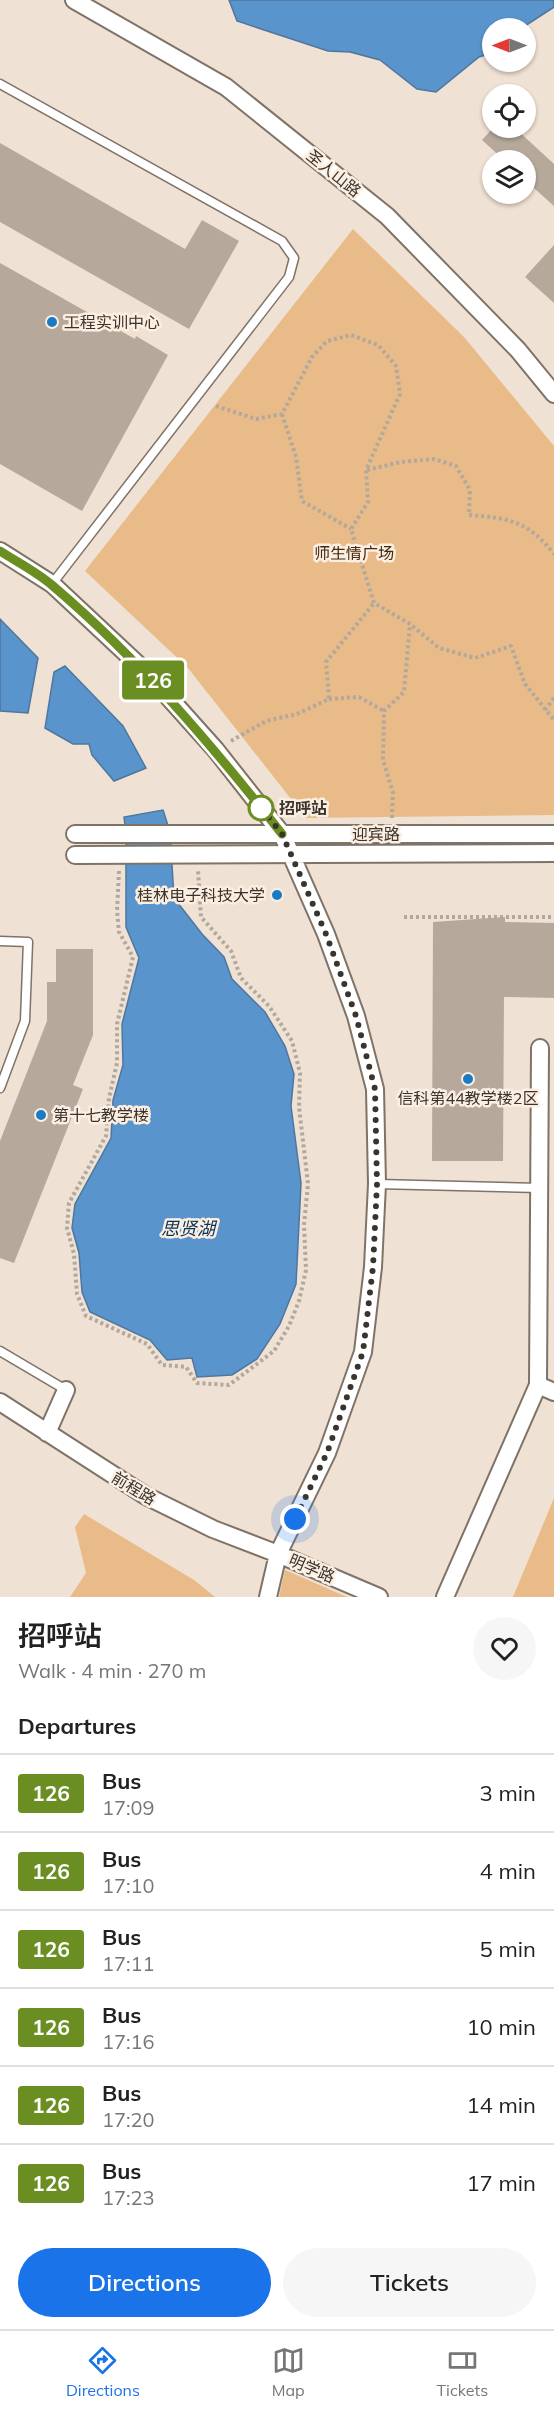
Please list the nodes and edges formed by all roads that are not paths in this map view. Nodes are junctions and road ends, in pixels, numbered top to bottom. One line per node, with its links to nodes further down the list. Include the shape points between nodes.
1 (74, 0): 3 (street, 圣人山路, via 226,87 387,216 518,350)
2 (0, 84): 5 (lane, via 282,241 294,258 289,277)
3 (554, 394)
4 (0, 551): 5 (street)
5 (52, 584): 7 (street, via 146,672 215,749)
6 (75, 834): 7 (street, 迎宾路)
7 (282, 834): 8 (street, 迎宾路); 11 (street)
8 (554, 834)
9 (554, 854): 11 (street, 迎宾路)
10 (75, 855): 11 (street, 迎宾路)
11 (293, 856): 15 (street, via 356,1016 375,1089)
12 (0, 941): 14 (lane, via 28,942 25,1021)
13 (540, 1048): 16 (street)
14 (0, 1088)
15 (377, 1184): 16 (lane); 23 (street, via 363,1352 327,1453)
16 (540, 1188): 18 (street)
17 (0, 1351): 19 (lane)
18 (538, 1385): 20 (street); 26 (street)
19 (66, 1390): 22 (street)
20 (554, 1392)
21 (0, 1402): 22 (street, 前程路)
22 (47, 1433): 23 (street, 前程路, via 146,1496 213,1530)
23 (278, 1554): 24 (street); 25 (street, 明学路)
24 (268, 1597)
25 (379, 1597)
26 (444, 1597)

